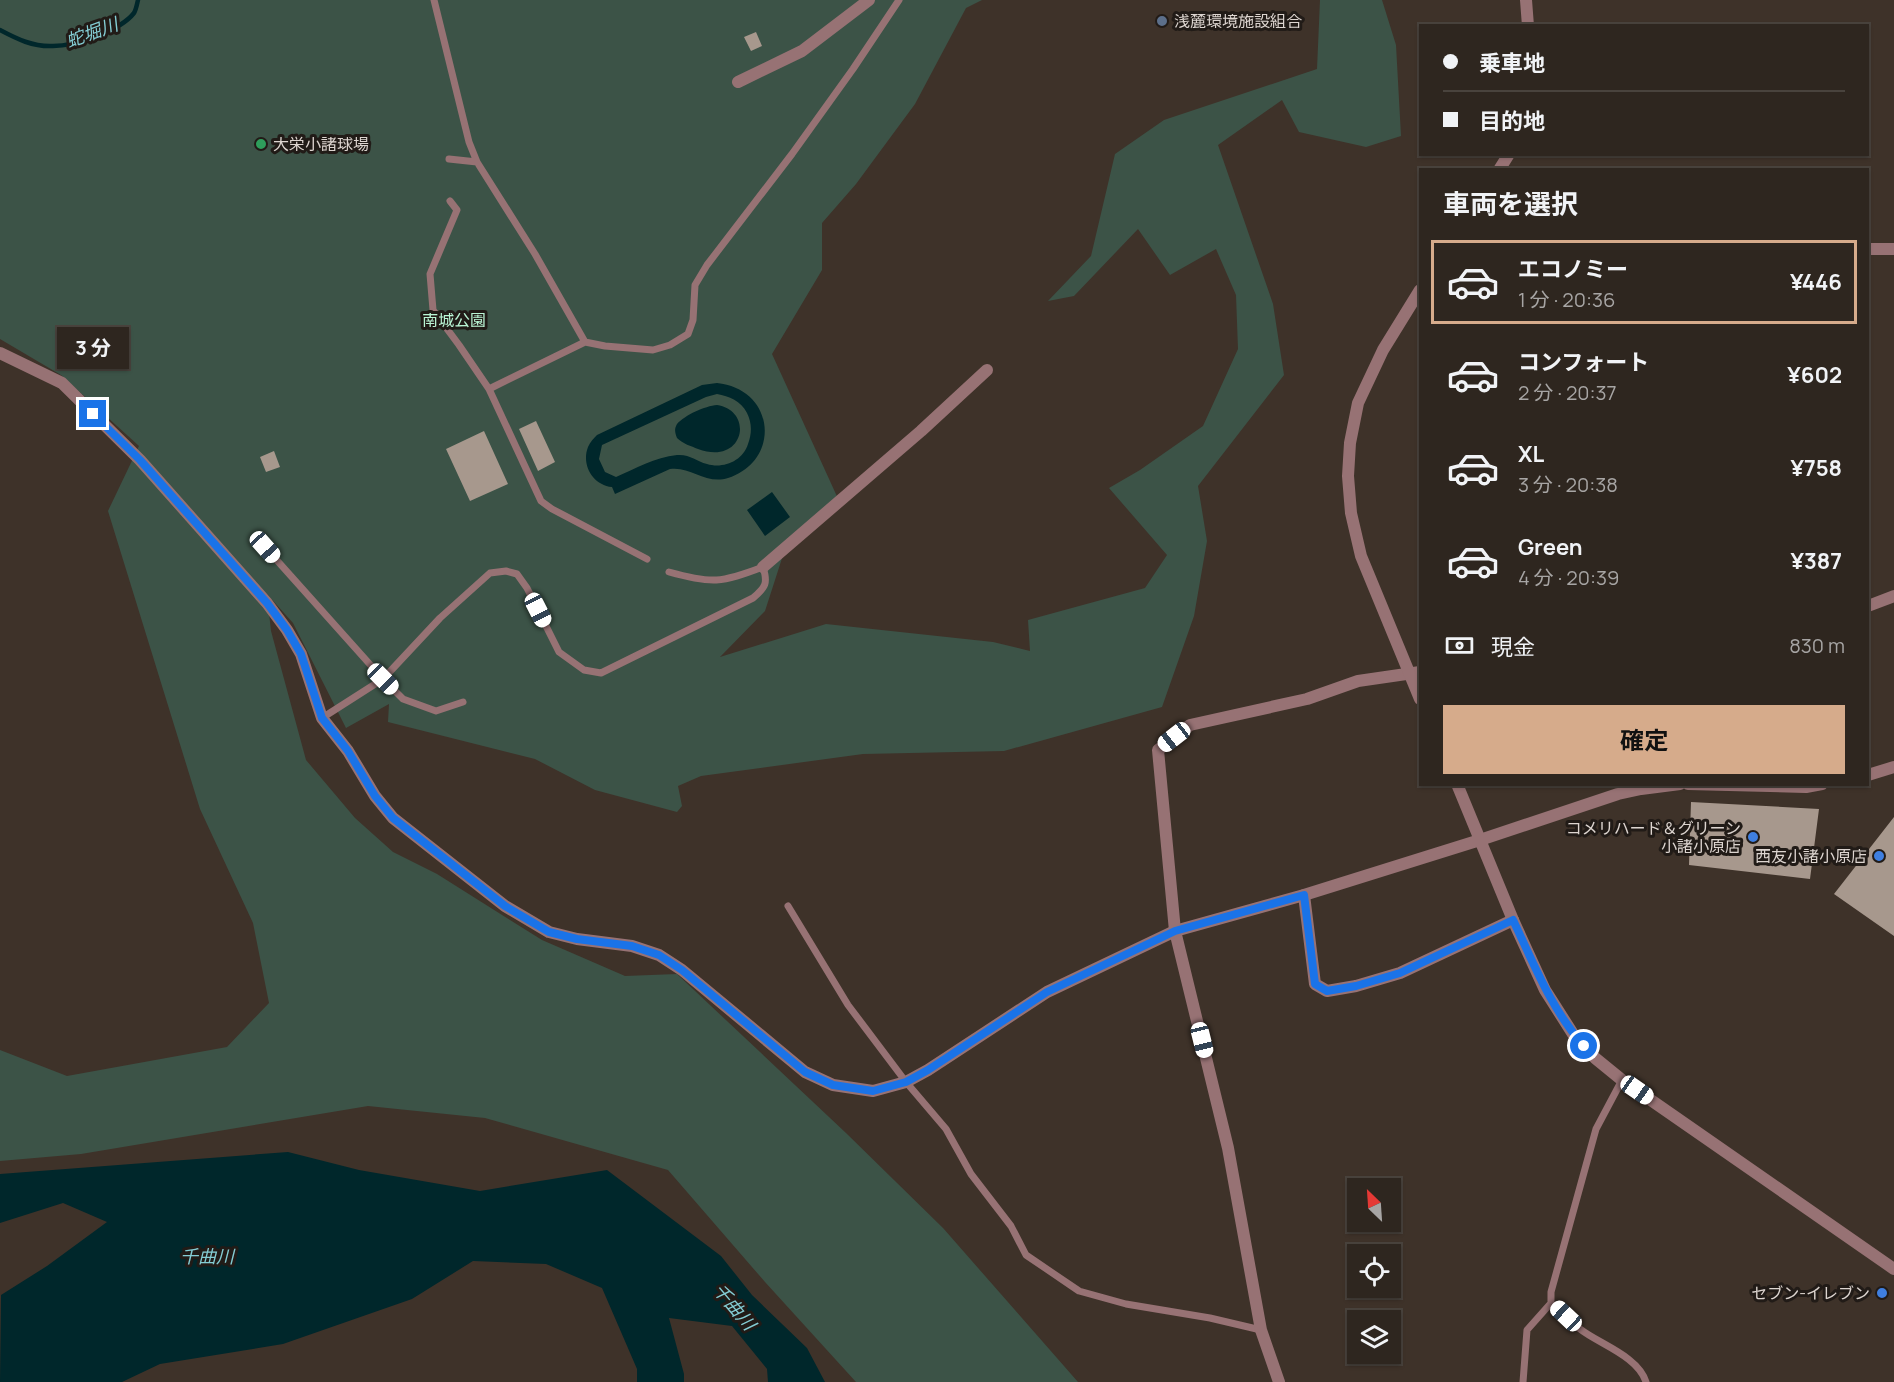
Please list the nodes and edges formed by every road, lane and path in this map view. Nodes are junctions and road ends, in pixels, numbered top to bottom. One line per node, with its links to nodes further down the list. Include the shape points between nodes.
1 (434, 0): 8 (lane)
2 (869, 0): 6 (street, via 802,51)
3 (899, 0): 13 (lane, via 792,154 706,265 695,285 688,334 653,350)
4 (1526, 0): 5 (street)
5 (1528, 24)
6 (738, 82)
7 (449, 159): 8 (lane)
8 (477, 162): 13 (lane)
9 (450, 201): 16 (lane, via 457,210 430,274 433,310)
10 (1869, 249): 11 (street)
11 (1894, 249)
12 (1419, 292): 23 (street, via 1383,350 1358,403 1348,476 1361,556)
13 (585, 342): 16 (lane)
14 (0, 353): 27 (street, via 62,383 140,460 260,595 301,654)
15 (987, 370): 19 (street)
16 (489, 389): 18 (lane, via 541,501)
17 (265, 547): 24 (lane)
18 (647, 559)
19 (763, 567): 20 (lane, via 728,580 709,581); 24 (lane, via 767,579 763,590 753,598 601,674 584,670 559,652 517,574 490,573 440,618)
20 (669, 572)
21 (1894, 596): 22 (street)
22 (1869, 606)
23 (1415, 673): 25 (street); 38 (street, via 1358,681 1307,699 1190,725 1158,750)
24 (383, 679): 26 (lane, via 403,699 436,711); 27 (lane)
25 (1419, 694)
26 (463, 702)
27 (322, 718): 40 (street, via 393,818 505,906 549,932 632,946 659,955 805,1072 833,1085 873,1091)
28 (1894, 767): 29 (street)
29 (1869, 775)
30 (1458, 786): 34 (street)
31 (1664, 786): 34 (street, via 1618,794)
32 (1774, 786): 33 (street)
33 (1811, 786)
34 (1480, 840): 35 (street); 37 (street)
35 (1304, 895): 37 (street, via 1315,984 1327,991 1400,973); 38 (street)
36 (788, 906): 40 (lane, via 848,1005)
37 (1513, 920): 39 (street, via 1563,1020 1595,1058)
38 (1175, 931): 40 (street, via 1047,992); 43 (street, via 1228,1148)
39 (1622, 1080): 41 (street); 42 (lane, via 1596,1129)
40 (906, 1082): 43 (lane, via 946,1129 971,1174 1011,1226 1026,1256 1078,1291)
41 (1894, 1269)
42 (1551, 1303): 45 (lane, via 1527,1330); 46 (lane, via 1580,1329 1643,1373)
43 (1261, 1330): 44 (street)
44 (1279, 1382)
45 (1523, 1382)
46 (1646, 1382)

